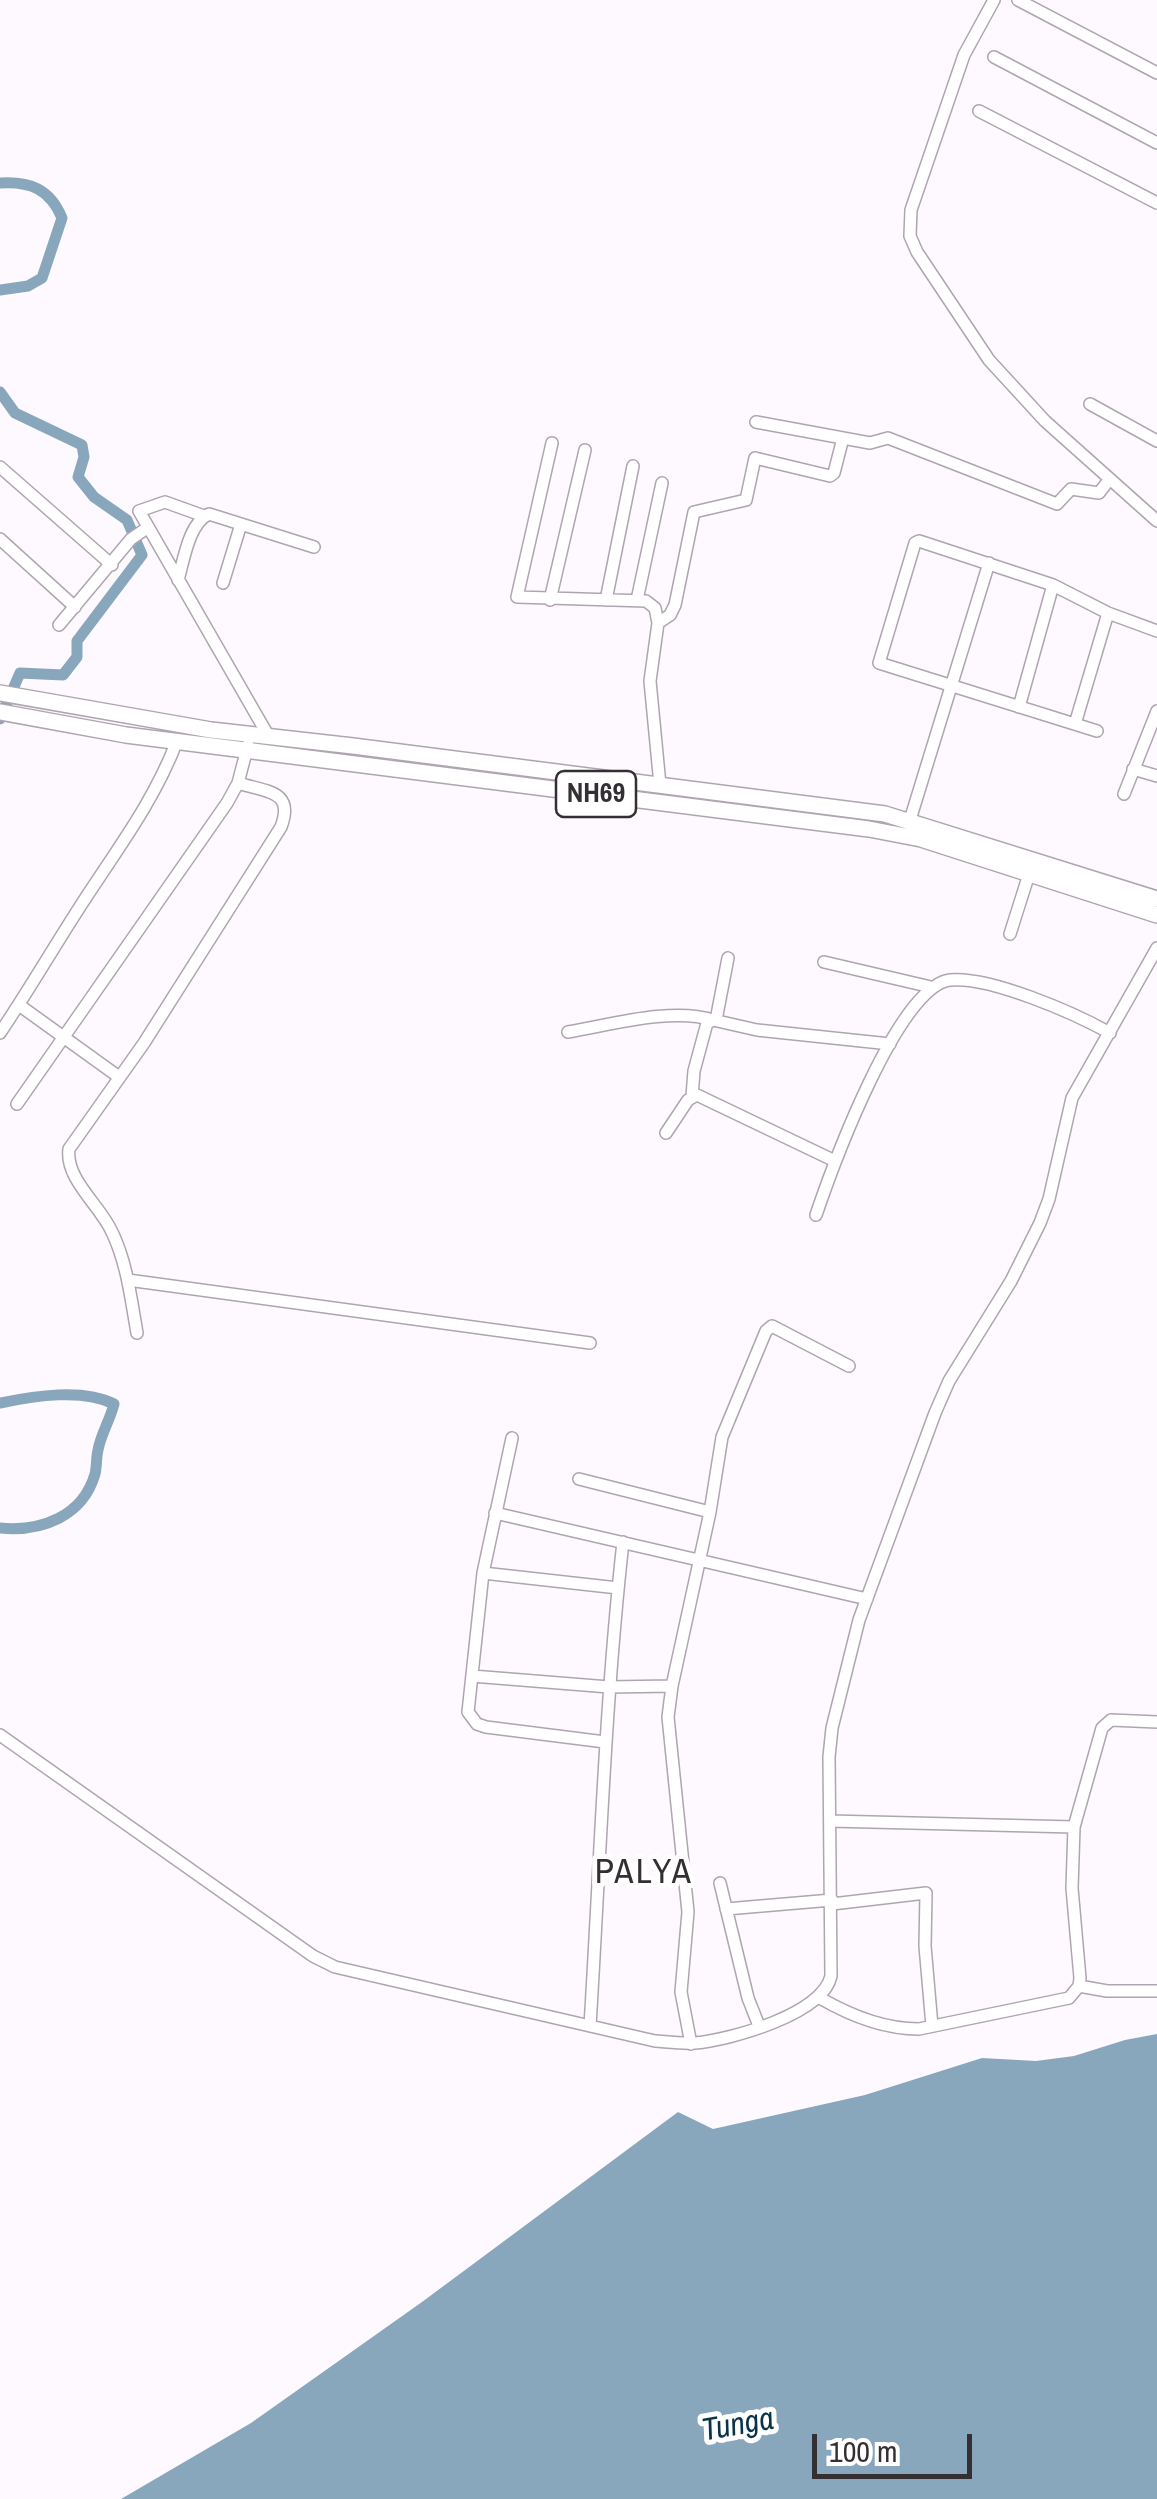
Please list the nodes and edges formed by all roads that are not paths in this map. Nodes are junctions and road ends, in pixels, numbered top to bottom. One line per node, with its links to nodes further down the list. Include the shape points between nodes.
1 (994, 0): 16 (street, via 964,55 911,210 910,236 989,360)
2 (1018, 0): 4 (street)
3 (994, 57): 6 (street)
4 (1157, 73)
5 (979, 111): 7 (street)
6 (1157, 143)
7 (1157, 203)
8 (1090, 404): 11 (street)
9 (756, 422): 10 (street)
10 (843, 438): 16 (street, via 888,438 1053,504 1071,489 1099,493); 34 (street, via 830,476 756,458 746,500 694,512 676,605)
11 (1157, 441)
12 (552, 443): 29 (street, via 517,597)
13 (585, 450): 29 (street)
14 (633, 466): 30 (street)
15 (0, 467): 25 (street)
16 (1109, 480): 19 (street)
17 (662, 483): 31 (street)
18 (204, 516): 20 (street); 21 (street, via 156,504 139,510); 26 (street)
19 (1157, 521)
20 (241, 524): 23 (street); 27 (street)
21 (139, 534): 25 (street); 26 (street)
22 (0, 539): 32 (street)
23 (314, 548)
24 (989, 563): 28 (street); 37 (street); 37 (street, via 915,543 879,661)
25 (112, 565): 32 (street)
26 (178, 580): 44 (street)
27 (223, 582)
28 (1054, 585): 33 (street); 39 (street)
29 (550, 600): 30 (street)
30 (606, 600): 31 (street)
31 (638, 600): 34 (street, via 656,608)
32 (75, 607): 35 (street)
33 (1108, 613): 36 (street); 42 (street)
34 (658, 623): 50 (street, via 650,681)
35 (59, 625)
36 (1157, 631)
37 (952, 686): 39 (street); 52 (street)
38 (0, 693): 46 (highway, NH69)
39 (1019, 707): 42 (street)
40 (1157, 711): 47 (street)
41 (0, 712): 45 (highway, NH69)
42 (1075, 724): 43 (street)
43 (1097, 732)
44 (269, 737): 46 (highway, NH69); 50 (highway, NH69)
45 (177, 741): 46 (highway, NH69); 61 (street, via 143,815)
46 (249, 742): 49 (street); 53 (highway, NH69, via 869,829)
47 (1133, 768): 48 (street); 51 (street)
48 (1157, 776)
49 (238, 783): 66 (street); 68 (street, via 284,800 282,828)
50 (660, 785): 52 (highway, NH69)
51 (1124, 794)
52 (910, 820): 54 (highway, NH69)
53 (1029, 874): 55 (highway, NH69); 56 (street)
54 (1157, 898)
55 (1157, 915)
56 (1010, 934)
57 (1157, 948): 65 (street)
58 (728, 958): 62 (street)
59 (824, 962): 60 (street)
60 (931, 987): 65 (street, via 952,980 974,983 1065,1008); 67 (street)
61 (19, 1005): 64 (street); 66 (street)
62 (714, 1020): 63 (street, via 667,1016); 67 (street); 69 (street, via 707,1023)
63 (568, 1032)
64 (0, 1033)
65 (1110, 1033): 86 (street, via 1072,1098 1040,1223 950,1380)
66 (66, 1037): 68 (street); 70 (street)
67 (890, 1044): 72 (street)
68 (119, 1077): 74 (street, via 74,1141 68,1161 113,1232)
69 (692, 1096): 71 (street); 72 (street)
70 (16, 1104)
71 (666, 1132)
72 (834, 1161): 73 (street)
73 (816, 1216)
74 (128, 1280): 75 (street); 76 (street)
75 (138, 1332)
76 (590, 1342)
77 (849, 1366): 81 (street, via 778,1328 766,1331 722,1436)
78 (512, 1438): 80 (street)
79 (579, 1480): 81 (street)
80 (495, 1512): 82 (street); 84 (street)
81 (710, 1512): 83 (street)
82 (624, 1542): 83 (street); 85 (street)
83 (697, 1560): 86 (street); 88 (street)
84 (483, 1573): 85 (street); 87 (street)
85 (618, 1588): 89 (street)
86 (867, 1599): 93 (street, via 832,1728)
87 (472, 1676): 89 (street); 92 (street, via 468,1712 478,1724)
88 (672, 1686): 89 (street); 104 (street, via 668,1733 688,1912 680,1984)
89 (608, 1687): 92 (street)
90 (1157, 1722): 94 (street, via 1110,1720 1102,1728)
91 (0, 1736): 101 (street, via 324,1961)
92 (605, 1742): 101 (street)
93 (830, 1821): 94 (street); 96 (street)
94 (1074, 1827): 98 (street)
95 (720, 1883): 97 (street)
96 (832, 1902): 97 (street); 100 (street, via 831,1976); 103 (street, via 926,1893)
97 (726, 1909): 102 (street)
98 (1079, 1986): 99 (street); 103 (street, via 1068,1998)
99 (1157, 1991)
100 (820, 1998): 102 (street); 103 (street, via 867,2021 900,2029)
101 (590, 2026): 104 (street)
102 (759, 2026): 104 (street)
103 (932, 2026)
104 (691, 2044)

